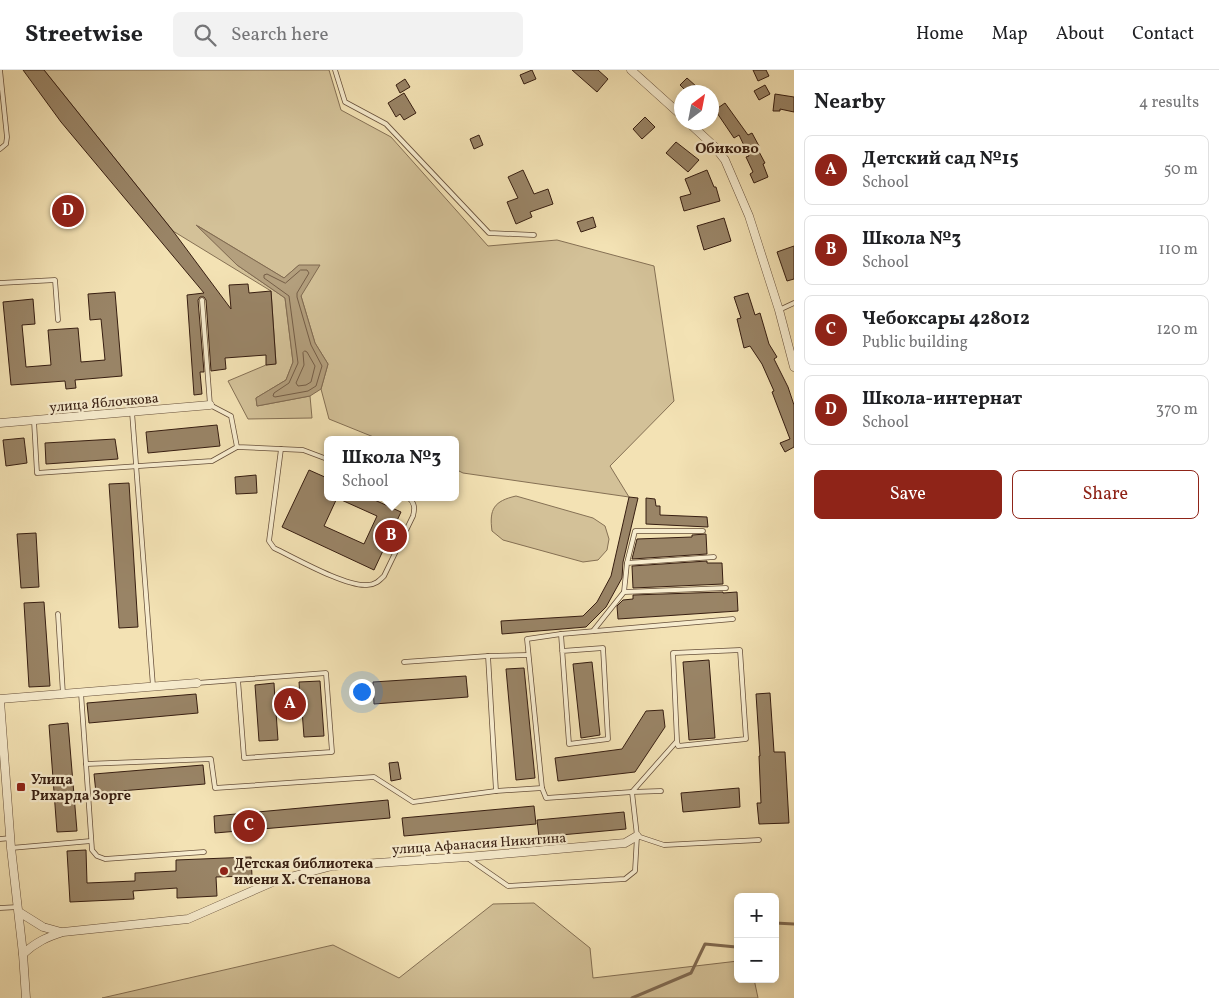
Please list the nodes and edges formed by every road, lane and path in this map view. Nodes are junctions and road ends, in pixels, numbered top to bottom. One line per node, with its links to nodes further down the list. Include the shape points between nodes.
1 (0, 70): 6 (lane, via 7,136 6,144)
2 (335, 70): 7 (lane, via 345,102 386,124 489,233)
3 (631, 70): 4 (street)
4 (674, 109)
5 (696, 130): 11 (street, via 725,160 749,216)
6 (0, 149)
7 (534, 235)
8 (0, 283): 12 (lane, via 55,280)
9 (202, 300): 14 (lane)
10 (794, 303): 11 (lane)
11 (779, 310): 13 (street)
12 (58, 320)
13 (794, 368)
14 (210, 405): 15 (street, улица Яблочкова); 18 (lane, via 231,416)
15 (132, 412): 16 (street, улица Яблочкова); 21 (lane)
16 (34, 420): 17 (street, улица Яблочкова); 21 (lane, via 37,473)
17 (0, 423)
18 (237, 448): 19 (lane); 21 (lane, via 212,461)
19 (280, 449): 20 (lane, via 303,450); 22 (lane, via 268,541 274,548 349,583 367,585 377,583 384,576 413,516)
20 (324, 458)
21 (136, 466): 38 (lane)
22 (412, 501)
23 (703, 531): 25 (lane, via 635,531)
24 (714, 557): 25 (lane)
25 (627, 563): 27 (lane)
26 (726, 588): 27 (lane)
27 (624, 592): 30 (lane)
28 (58, 614): 40 (lane)
29 (733, 619): 30 (lane)
30 (593, 631): 31 (lane)
31 (561, 634): 32 (lane); 33 (lane, via 527,639)
32 (562, 651): 32 (lane, via 569,744 608,739 603,648)
33 (528, 655): 34 (lane); 45 (lane)
34 (488, 656): 35 (lane); 47 (lane)
35 (404, 662)
36 (238, 680): 36 (lane, via 326,673 332,752 244,758); 37 (lane)
37 (197, 683): 38 (street)
38 (154, 687): 39 (street)
39 (81, 693): 40 (street); 44 (lane)
40 (64, 694): 41 (street)
41 (0, 700): 43 (street)
42 (677, 741): 42 (lane, via 673,653 740,650 746,739 678,746); 48 (lane)
43 (2, 760): 50 (street)
44 (86, 764): 47 (lane, via 211,759 215,788 374,777 413,802); 53 (lane)
45 (542, 788): 47 (lane); 48 (lane, via 546,798)
46 (661, 790): 48 (lane)
47 (496, 791)
48 (632, 792): 49 (lane)
49 (638, 836): 52 (lane, via 664,844); 56 (street, улица Афанасия Никитина, via 625,843); 56 (lane, via 636,871 626,880 508,886)
50 (10, 838): 51 (lane); 54 (street)
51 (0, 839)
52 (759, 840)
53 (91, 841): 54 (lane); 55 (lane, via 92,850 105,859)
54 (11, 848): 58 (street)
55 (204, 852)
56 (467, 858): 59 (street, улица Афанасия Никитина, via 332,866 275,882 188,919)
57 (0, 908): 58 (lane)
58 (18, 909): 59 (street, via 43,927); 60 (street)
59 (63, 932): 60 (street, улица Афанасия Никитина, via 45,937)
60 (23, 954): 61 (street)
61 (26, 998)

